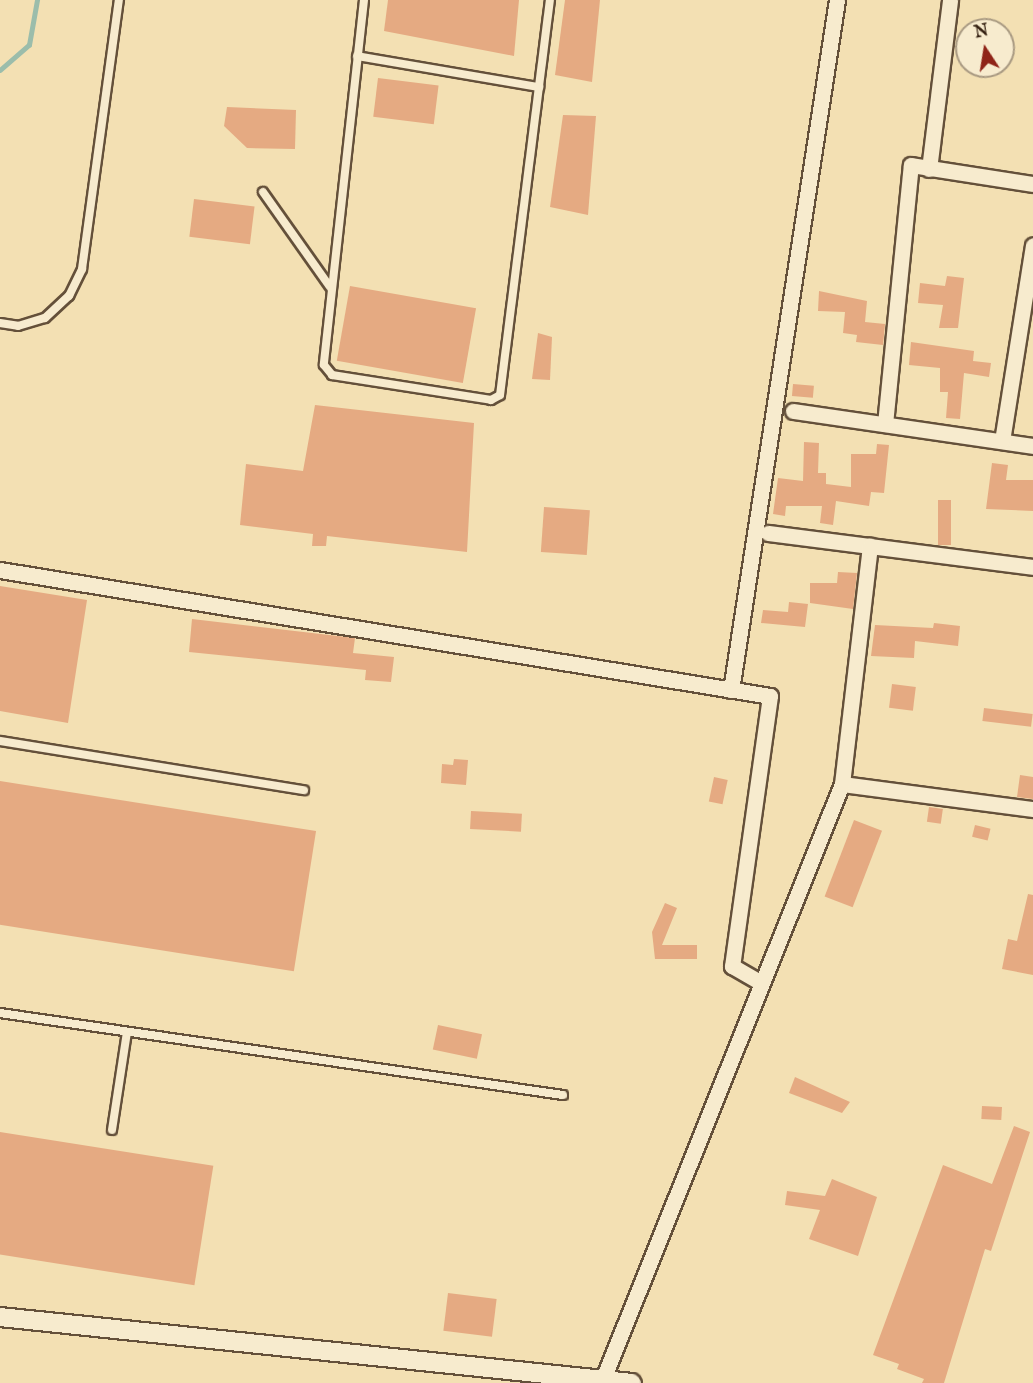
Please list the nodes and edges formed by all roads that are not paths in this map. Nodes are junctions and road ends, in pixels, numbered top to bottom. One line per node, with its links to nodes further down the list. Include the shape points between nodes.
1 (119, 0): 13 (lane, via 82,269 69,296 45,318 18,326)
2 (364, 0): 6 (lane)
3 (550, 0): 7 (lane)
4 (837, 0): 22 (street)
5 (950, 0): 8 (street)
6 (357, 56): 7 (lane); 12 (lane)
7 (539, 87): 12 (lane, via 497,398 332,375 322,356)
8 (929, 169): 9 (street); 15 (street, via 911,165)
9 (1033, 184)
10 (263, 192): 12 (lane)
11 (1033, 245): 16 (street)
12 (330, 287)
13 (0, 322)
14 (793, 411): 15 (street)
15 (885, 424): 16 (street)
16 (1002, 441): 17 (street)
17 (1033, 446)
18 (768, 533): 19 (street)
19 (870, 546): 20 (street); 24 (street)
20 (1033, 567)
21 (0, 570): 22 (street)
22 (731, 690): 27 (street, via 770,696 732,966)
23 (0, 741): 25 (lane)
24 (843, 784): 26 (street); 27 (street)
25 (304, 790)
26 (1033, 809)
27 (762, 983): 33 (street)
28 (0, 1013): 29 (lane)
29 (127, 1032): 30 (lane); 31 (lane)
30 (563, 1095)
31 (112, 1130)
32 (0, 1317): 33 (street)
33 (603, 1379): 34 (street)
34 (632, 1383)

